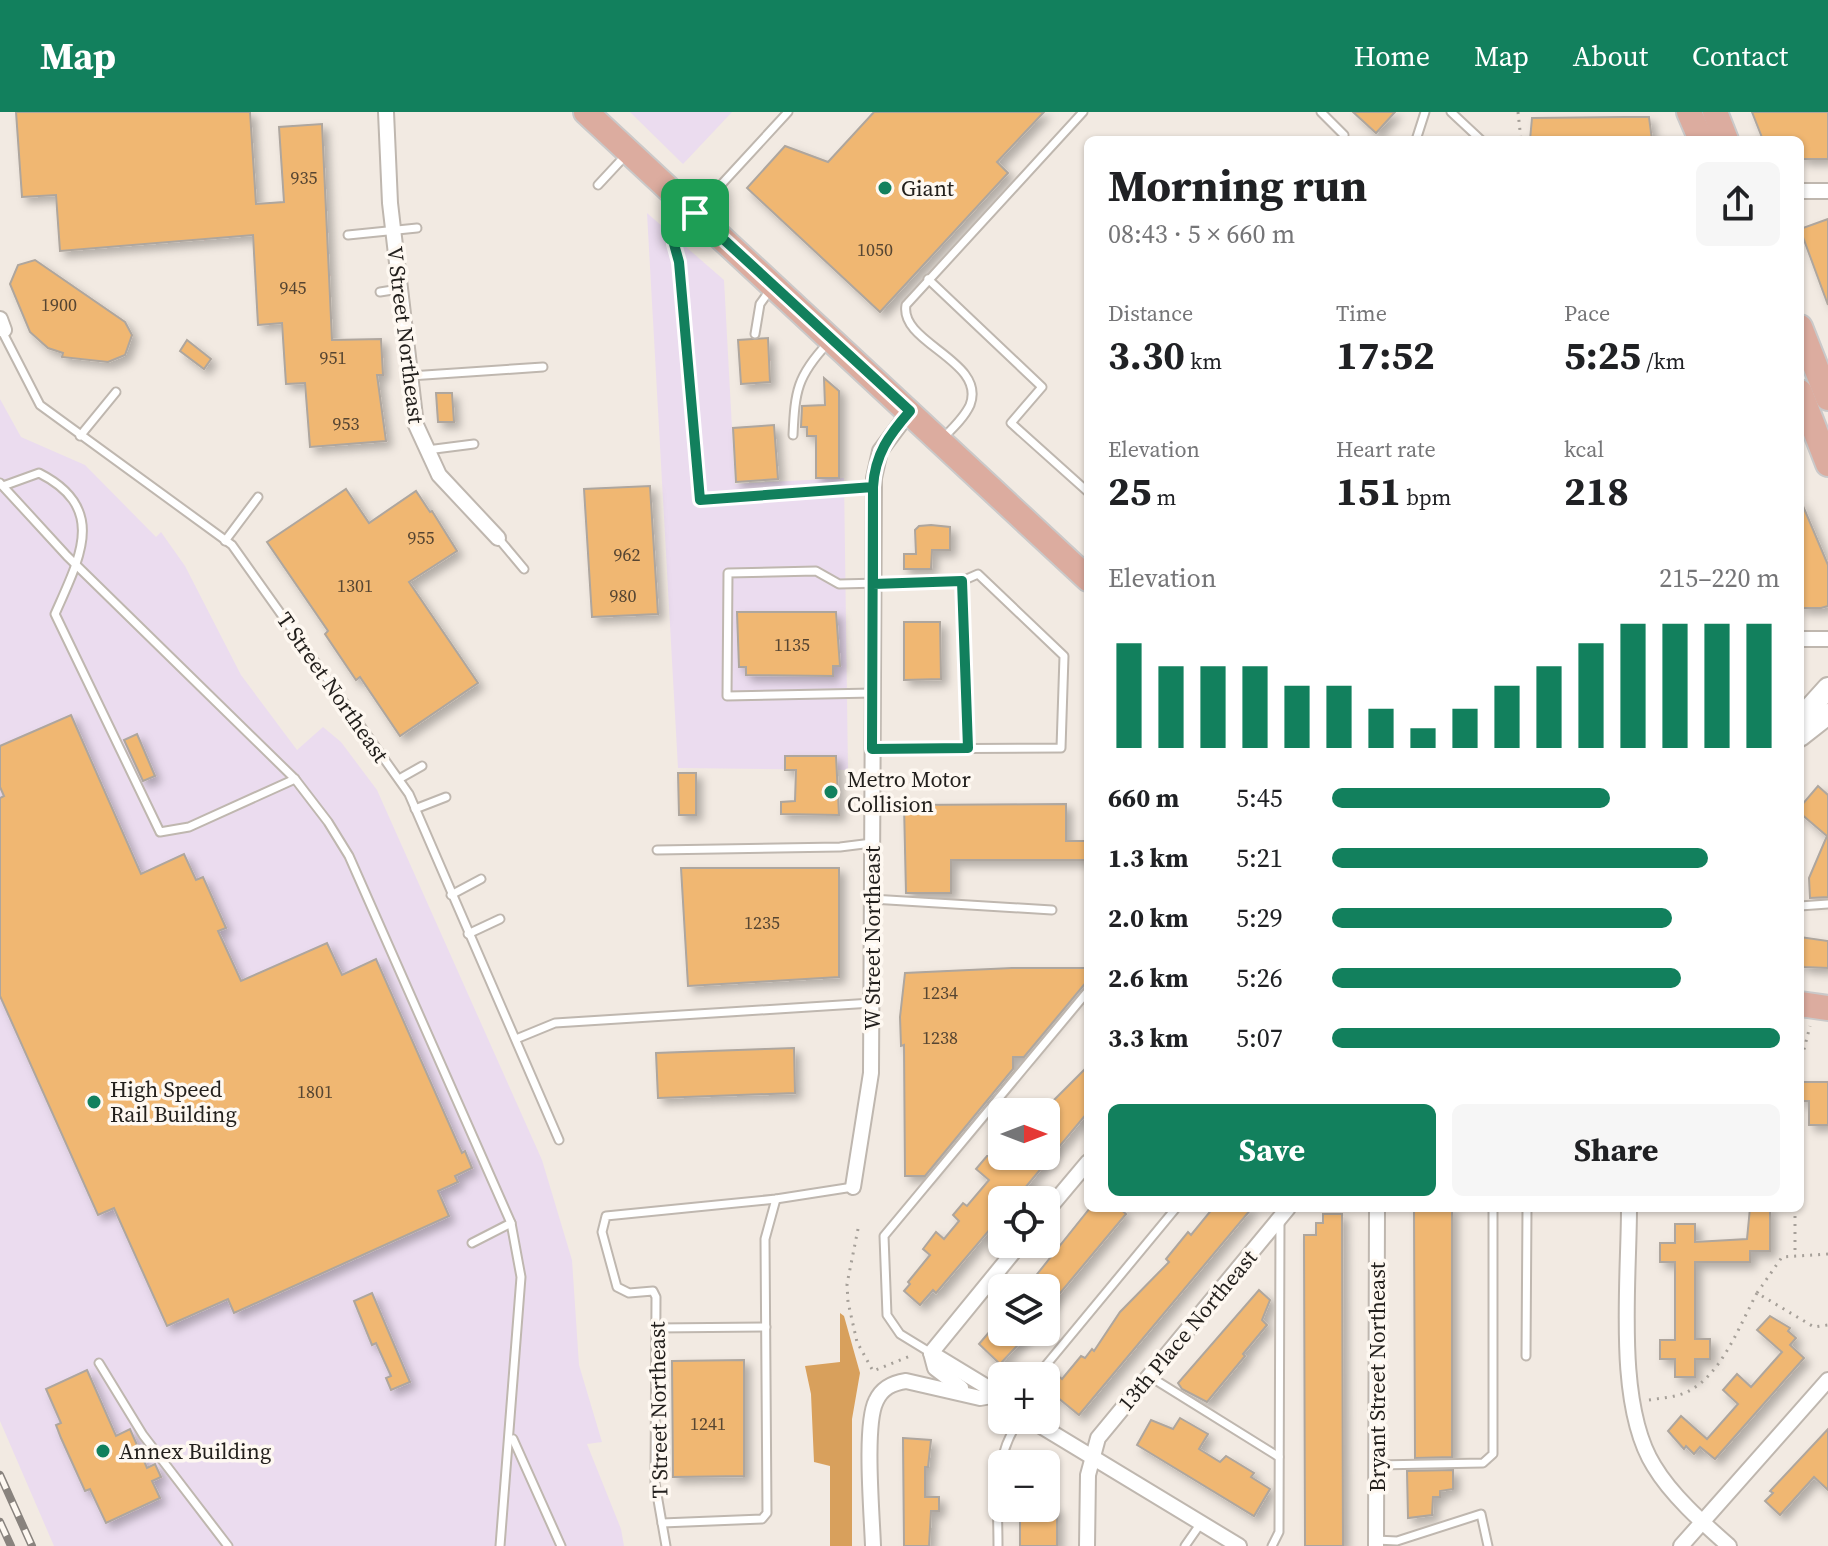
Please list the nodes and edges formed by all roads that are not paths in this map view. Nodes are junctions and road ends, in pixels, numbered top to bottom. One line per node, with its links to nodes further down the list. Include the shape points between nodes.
1 (386, 112): 21 (street, V Street Northeast)
2 (788, 112): 19 (lane)
3 (1083, 112): 23 (lane)
4 (1321, 112): 10 (lane)
5 (1425, 112): 11 (lane)
6 (1451, 112): 12 (lane)
7 (1689, 112): 13 (main road)
8 (1715, 112): 14 (main road)
9 (593, 115): 15 (main road)
10 (1344, 135)
11 (1417, 136)
12 (1477, 136)
13 (1699, 136)
14 (1724, 136)
15 (629, 152): 16 (lane); 19 (main road)
16 (598, 185)
17 (1804, 191): 18 (street)
18 (1828, 191)
19 (695, 213): 24 (main road); 44 (lane, via 674,244 700,500)
20 (417, 228): 21 (lane)
21 (393, 232): 22 (lane); 25 (street, V Street Northeast)
22 (348, 235)
23 (928, 279): 39 (lane, via 906,305 907,319 965,374 972,390 965,414); 45 (lane, via 1042,387 1011,423)
24 (774, 285): 28 (lane, via 760,304); 30 (main road)
25 (399, 289): 26 (lane); 32 (street, V Street Northeast)
26 (380, 292)
27 (1, 327): 38 (lane, T Street Northeast, via 40,405)
28 (755, 334)
29 (1804, 337): 34 (main road)
30 (832, 339): 36 (main road); 37 (lane, via 802,372)
31 (543, 367): 32 (lane)
32 (408, 376): 41 (street, V Street Northeast)
33 (116, 392): 38 (lane)
34 (1828, 398)
35 (1804, 402): 42 (main road)
36 (910, 411): 39 (main road); 44 (street, W Street Northeast, via 880,451)
37 (793, 435)
38 (80, 436): 48 (lane, T Street Northeast)
39 (942, 440): 51 (main road)
40 (474, 444): 41 (lane)
41 (425, 451): 47 (street, V Street Northeast, via 449,487)
42 (1828, 464)
43 (2, 484): 49 (lane); 49 (lane, via 39,473 78,501 85,524)
44 (873, 487): 53 (street, W Street Northeast)
45 (1084, 488)
46 (258, 497): 48 (lane)
47 (498, 538): 50 (lane, V Street Northeast)
48 (225, 541): 65 (lane, T Street Northeast)
49 (73, 562): 64 (lane); 64 (lane, via 55,614 160,832 189,827)
50 (524, 569)
51 (1084, 575)
52 (962, 581): 53 (lane); 61 (lane); 61 (lane, via 978,574 1064,656 1061,748)
53 (873, 584): 57 (street, W Street Northeast); 57 (lane, via 839,584 816,571 728,573 727,696)
54 (1804, 639): 55 (street)
55 (1828, 639)
56 (1828, 688): 59 (main road)
57 (873, 693): 62 (street, W Street Northeast)
58 (1828, 714): 60 (main road)
59 (1804, 715)
60 (1804, 733)
61 (968, 748): 62 (lane)
62 (872, 749): 68 (street, W Street Northeast)
63 (422, 766): 65 (lane)
64 (295, 779): 94 (lane, via 349,856)
65 (399, 779): 67 (lane, T Street Northeast)
66 (446, 797): 67 (lane)
67 (415, 809): 71 (lane, T Street Northeast)
68 (872, 843): 69 (lane); 72 (street, W Street Northeast)
69 (657, 850)
70 (481, 879): 71 (lane)
71 (451, 895): 77 (lane, T Street Northeast)
72 (872, 899): 75 (lane); 79 (street, W Street Northeast)
73 (1828, 904): 74 (lane)
74 (1804, 906)
75 (1052, 910)
76 (500, 919): 77 (lane)
77 (468, 934): 82 (lane, T Street Northeast)
78 (1084, 996): 99 (lane, via 884,1236 887,1315 900,1334)
79 (872, 1003): 82 (lane, via 555,1023); 85 (street, W Street Northeast, via 870,1099)
80 (1804, 1005): 81 (main road)
81 (1828, 1008)
82 (516, 1039): 83 (lane, T Street Northeast)
83 (559, 1140)
84 (1084, 1167): 86 (street)
85 (853, 1187): 87 (lane)
86 (1060, 1195)
87 (776, 1199): 97 (lane, via 765,1239); 98 (lane, T Street Northeast, via 606,1216 602,1232 617,1287 629,1293 653,1291)
88 (1173, 1212): 101 (lane)
89 (1377, 1212): 113 (street, Bryant Street Northeast)
90 (1493, 1212): 113 (lane, via 1493,1454 1483,1463)
91 (1527, 1212): 100 (lane)
92 (1629, 1212): 114 (street, via 1632,1415 1653,1465)
93 (1284, 1213): 103 (street, 13th Place Northeast); 112 (lane)
94 (511, 1223): 95 (lane); 110 (lane, via 521,1277)
95 (472, 1243)
96 (1009, 1258): 99 (street)
97 (766, 1327): 98 (lane); 115 (lane, via 767,1513 762,1519)
98 (656, 1328): 115 (lane, T Street Northeast, via 655,1483)
99 (931, 1353): 105 (street); 106 (street, via 942,1376)
100 (1526, 1356)
101 (1049, 1362)
102 (99, 1363): 118 (lane, via 143,1435)
103 (1149, 1376): 111 (street, 13th Place Northeast, via 1098,1438); 112 (lane)
104 (1828, 1380): 114 (street)
105 (988, 1388)
106 (968, 1392): 107 (street); 122 (street, via 906,1381 887,1387 877,1399 871,1417)
107 (988, 1399)
108 (1009, 1434): 123 (lane, via 998,1469)
109 (1054, 1434): 111 (street)
110 (511, 1435): 119 (lane); 120 (lane)
111 (1091, 1456): 116 (street); 124 (street)
112 (1279, 1457): 127 (lane, via 1279,1532)
113 (1377, 1465): 117 (street, Bryant Street Northeast)
114 (1703, 1521): 129 (street); 130 (street)
115 (662, 1523): 121 (lane, T Street Northeast)
116 (1201, 1523): 125 (lane); 126 (street)
117 (1376, 1543): 128 (lane, via 1481,1514)
118 (228, 1546)
119 (500, 1546)
120 (561, 1546)
121 (666, 1546)
122 (873, 1546)
123 (998, 1546)
124 (1087, 1546)
125 (1185, 1546)
126 (1239, 1546)
127 (1272, 1546)
128 (1488, 1546)
129 (1681, 1546)
130 (1729, 1546)

